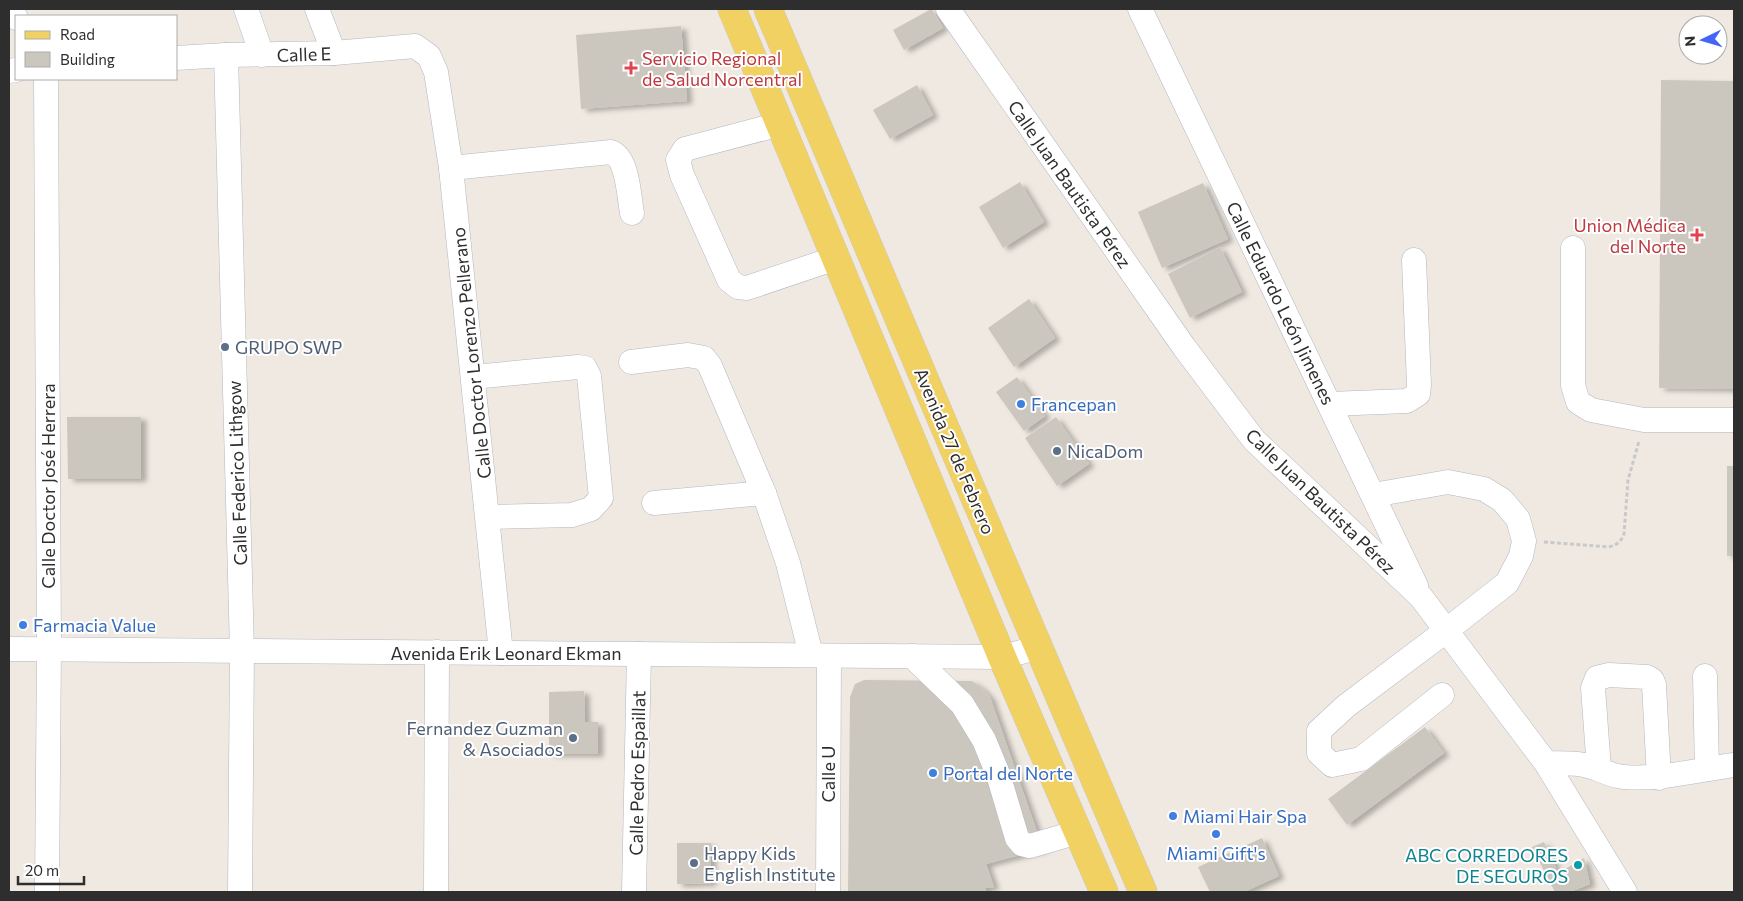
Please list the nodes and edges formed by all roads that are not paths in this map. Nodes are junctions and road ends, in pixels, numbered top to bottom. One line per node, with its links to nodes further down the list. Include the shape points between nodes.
1 (246, 9): 9 (street)
2 (317, 9): 7 (street)
3 (732, 9): 13 (main road, Avenida 27 de Febrero)
4 (768, 9): 29 (main road, Avenida 27 de Febrero)
5 (948, 9): 27 (street, Calle Juan Bautista Pérez, via 1161,316 1254,440)
6 (1140, 9): 21 (street, Calle Eduardo León Jimenes)
7 (334, 53): 9 (street, Calle E); 10 (street, Calle E, via 415,46)
8 (226, 55): 9 (street, Calle E); 11 (street, Calle E); 32 (street, Calle Federico Lithgow)
9 (262, 55)
10 (429, 56): 14 (street, Calle Doctor Lorenzo Pellerano, via 436,72)
11 (178, 58)
12 (46, 80): 31 (street, Calle Doctor José Herrera)
13 (780, 124): 17 (main road, Avenida 27 de Febrero); 17 (street, via 685,149 678,160 682,175 729,280 738,287 747,288)
14 (452, 168): 15 (street, via 611,152 619,157 624,168); 20 (street, Calle Doctor Lorenzo Pellerano)
15 (632, 213)
16 (1573, 248): 22 (street, via 1573,384 1578,402 1591,410 1644,420)
17 (836, 258): 38 (main road, Avenida 27 de Febrero)
18 (1414, 260): 21 (street, via 1418,394 1407,401)
19 (632, 362): 23 (street, Calle U, via 688,355 704,358)
20 (473, 377): 26 (street, Calle Doctor Lorenzo Pellerano); 26 (street, via 578,367 585,368 589,376 601,498 591,509 572,515)
21 (1330, 404): 24 (street, Calle Eduardo León Jimenes)
22 (1734, 420)
23 (764, 493): 25 (street); 36 (street, Calle U)
24 (1373, 495): 27 (street, Calle Eduardo León Jimenes); 28 (street, via 1448,482 1484,489 1502,500 1518,519 1524,541 1521,556 1508,583)
25 (654, 503)
26 (488, 517): 34 (street, Calle Doctor Lorenzo Pellerano)
27 (1421, 597): 28 (street, Calle Juan Bautista Pérez)
28 (1447, 630): 40 (street, via 1346,706 1319,731 1319,753 1332,765 1361,759); 41 (street, Calle Juan Bautista Pérez)
29 (1037, 648): 38 (street, Avenida Erik Leonard Ekman); 53 (main road, Avenida 27 de Febrero)
30 (9, 649): 31 (street, Avenida Erik Leonard Ekman)
31 (49, 649): 32 (street, Avenida Erik Leonard Ekman); 47 (street, Calle Doctor José Herrera)
32 (242, 651): 33 (street, Avenida Erik Leonard Ekman); 48 (street, Calle Federico Lithgow)
33 (437, 652): 34 (street, Avenida Erik Leonard Ekman); 49 (street)
34 (501, 653): 35 (street, Avenida Erik Leonard Ekman)
35 (639, 654): 36 (street, Avenida Erik Leonard Ekman); 50 (street, Calle Pedro Espaillat)
36 (820, 655): 37 (street, Avenida Erik Leonard Ekman); 51 (street, Calle U)
37 (912, 656): 38 (street, Avenida Erik Leonard Ekman); 46 (street, via 962,704 984,740 1017,838 1022,844 1030,846)
38 (1002, 657): 46 (main road, Avenida 27 de Febrero)
39 (1705, 676): 43 (street)
40 (1442, 695)
41 (1546, 763): 44 (street); 54 (street, Calle Juan Bautista Pérez)
42 (1734, 765): 43 (street)
43 (1707, 768): 45 (street)
44 (1599, 769): 45 (street, via 1610,775); 45 (street, via 1593,688 1597,678 1608,675 1647,677 1654,685)
45 (1659, 778)
46 (1078, 832): 52 (main road, Avenida 27 de Febrero)
47 (47, 892)
48 (240, 892)
49 (436, 892)
50 (634, 892)
51 (828, 892)
52 (1104, 892)
53 (1143, 892)
54 (1625, 892)

